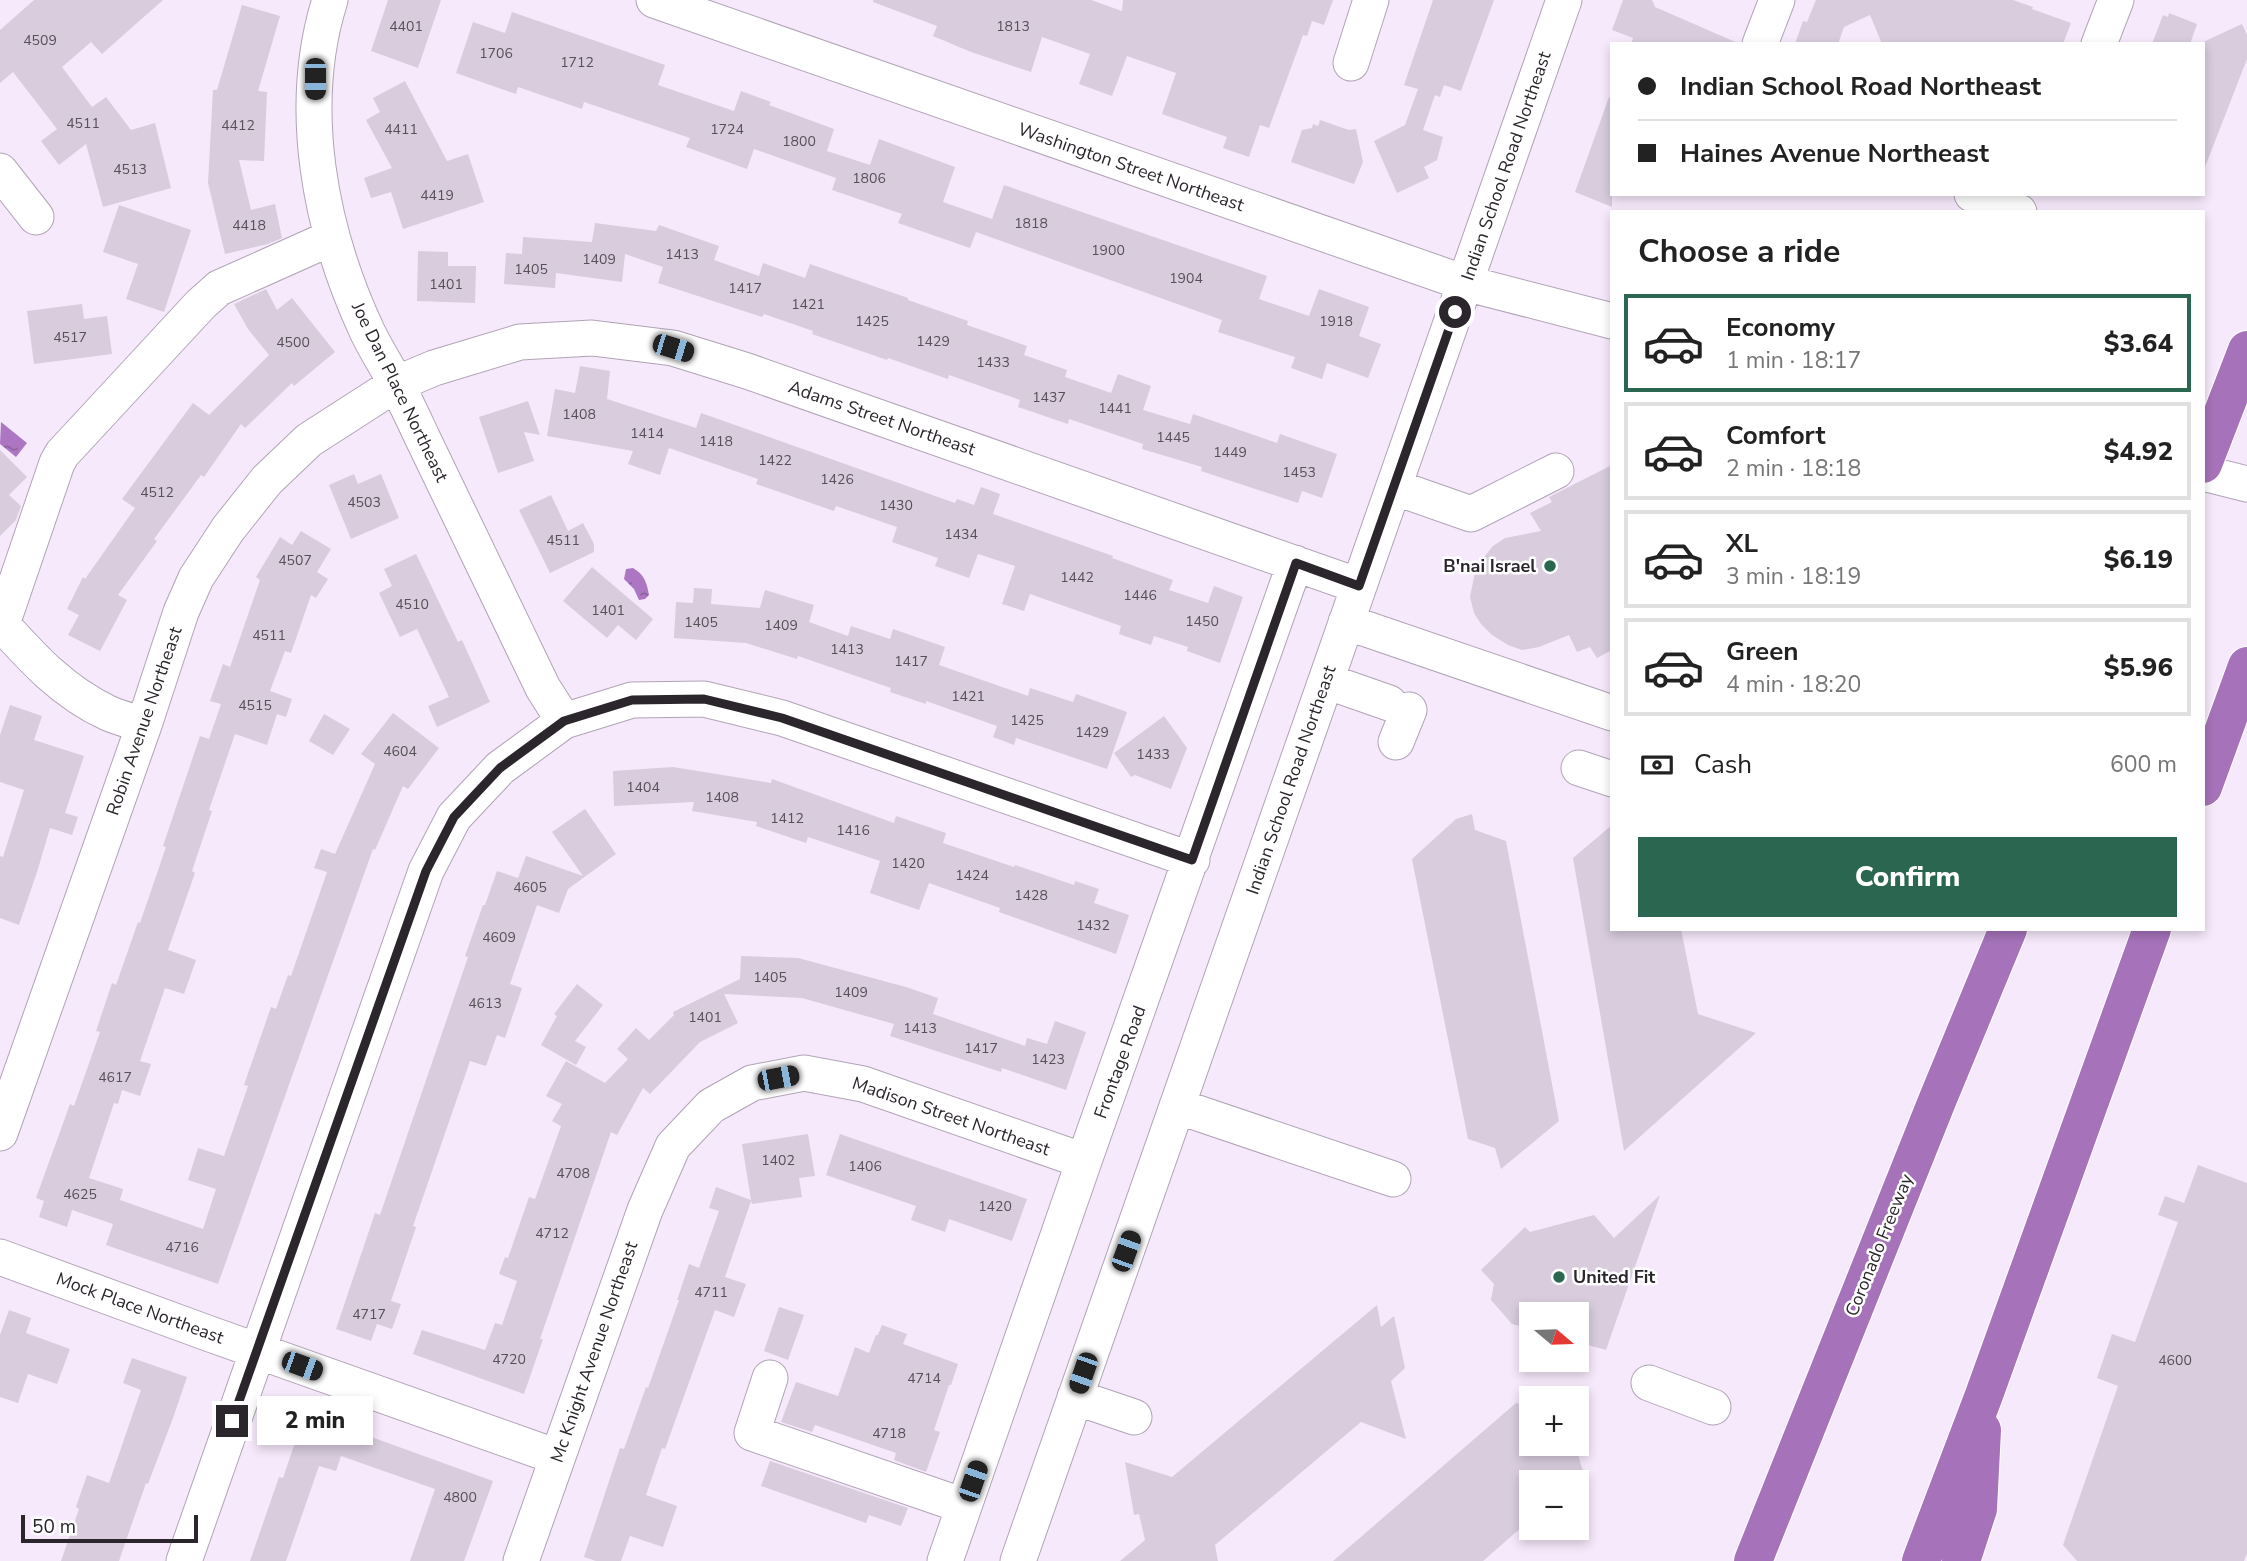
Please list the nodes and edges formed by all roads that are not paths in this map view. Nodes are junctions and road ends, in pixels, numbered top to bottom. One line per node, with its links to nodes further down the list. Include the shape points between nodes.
1 (330, 0): 15 (street, Joe Dan Place Northeast, via 315,79 315,131)
2 (655, 0): 7 (street, Washington Street Northeast)
3 (1371, 0): 10 (street)
4 (1564, 0): 16 (street, Indian School Road Northeast)
5 (1777, 0): 8 (street)
6 (2116, 0): 9 (street)
7 (700, 8): 16 (street, Washington Street Northeast)
8 (1761, 42)
9 (2100, 42)
10 (1351, 63)
11 (0, 171): 14 (street)
12 (1977, 196): 13 (street)
13 (2014, 210)
14 (36, 217)
15 (331, 238): 19 (street, Joe Dan Place Northeast, via 367,332); 28 (street, via 219,288 62,454)
16 (1465, 283): 17 (street, Washington Street Northeast); 24 (street, Indian School Road Northeast)
17 (1610, 320)
18 (2247, 350): 20 (highway)
19 (396, 384): 25 (street, Adams Street Northeast, via 520,342 592,338 673,348); 33 (street, Joe Dan Place Northeast, via 543,688); 34 (street, Robin Avenue Northeast, via 309,440 228,529 186,600)
20 (2205, 459)
21 (1556, 471): 24 (street, via 1471,514)
22 (2205, 474): 23 (street)
23 (2247, 484)
24 (1394, 487): 26 (street, Indian School Road Northeast)
25 (1296, 563): 26 (street, Adams Street Northeast); 38 (street, Frontage Road)
26 (1359, 586): 27 (street, Indian School Road Northeast)
27 (1346, 622): 30 (street, Indian School Road Northeast); 31 (street)
28 (1, 623): 34 (street, via 62,686 108,713)
29 (2247, 666): 37 (highway)
30 (1326, 681): 32 (street); 41 (street, Indian School Road Northeast)
31 (1610, 712)
32 (1398, 718)
33 (564, 721): 38 (street, via 632,700 704,699 782,718); 47 (street, via 500,768 454,817 426,871)
34 (144, 725): 42 (street, Robin Avenue Northeast)
35 (1579, 768): 36 (street)
36 (1610, 778)
37 (2205, 782)
38 (1192, 860): 44 (street, Frontage Road)
39 (2007, 931): 60 (highway, Coronado Freeway)
40 (2151, 931): 50 (highway)
41 (1177, 1106): 45 (street); 51 (street, Indian School Road Northeast)
42 (0, 1133)
43 (673, 1146): 44 (street, Madison Street Northeast, via 721,1100 752,1083 804,1073 863,1084); 54 (street, Mc Knight Avenue Northeast, via 645,1210)
44 (1084, 1161): 55 (street, Frontage Road)
45 (1394, 1179)
46 (0, 1257): 47 (street, Mock Place Northeast)
47 (257, 1350): 54 (street, Mock Place Northeast); 56 (street)
48 (770, 1378): 55 (street, via 752,1433)
49 (1649, 1383): 52 (street)
50 (1984, 1395): 61 (highway); 62 (highway, via 1978,1509)
51 (1075, 1397): 53 (street); 59 (street, Indian School Road Northeast)
52 (1713, 1407)
53 (1134, 1417)
54 (557, 1457): 57 (street, Mc Knight Avenue Northeast)
55 (964, 1506): 58 (street, Frontage Road)
56 (184, 1561)
57 (521, 1561)
58 (945, 1561)
59 (1017, 1561)
60 (1753, 1561)
61 (1921, 1561)
62 (1961, 1561)

